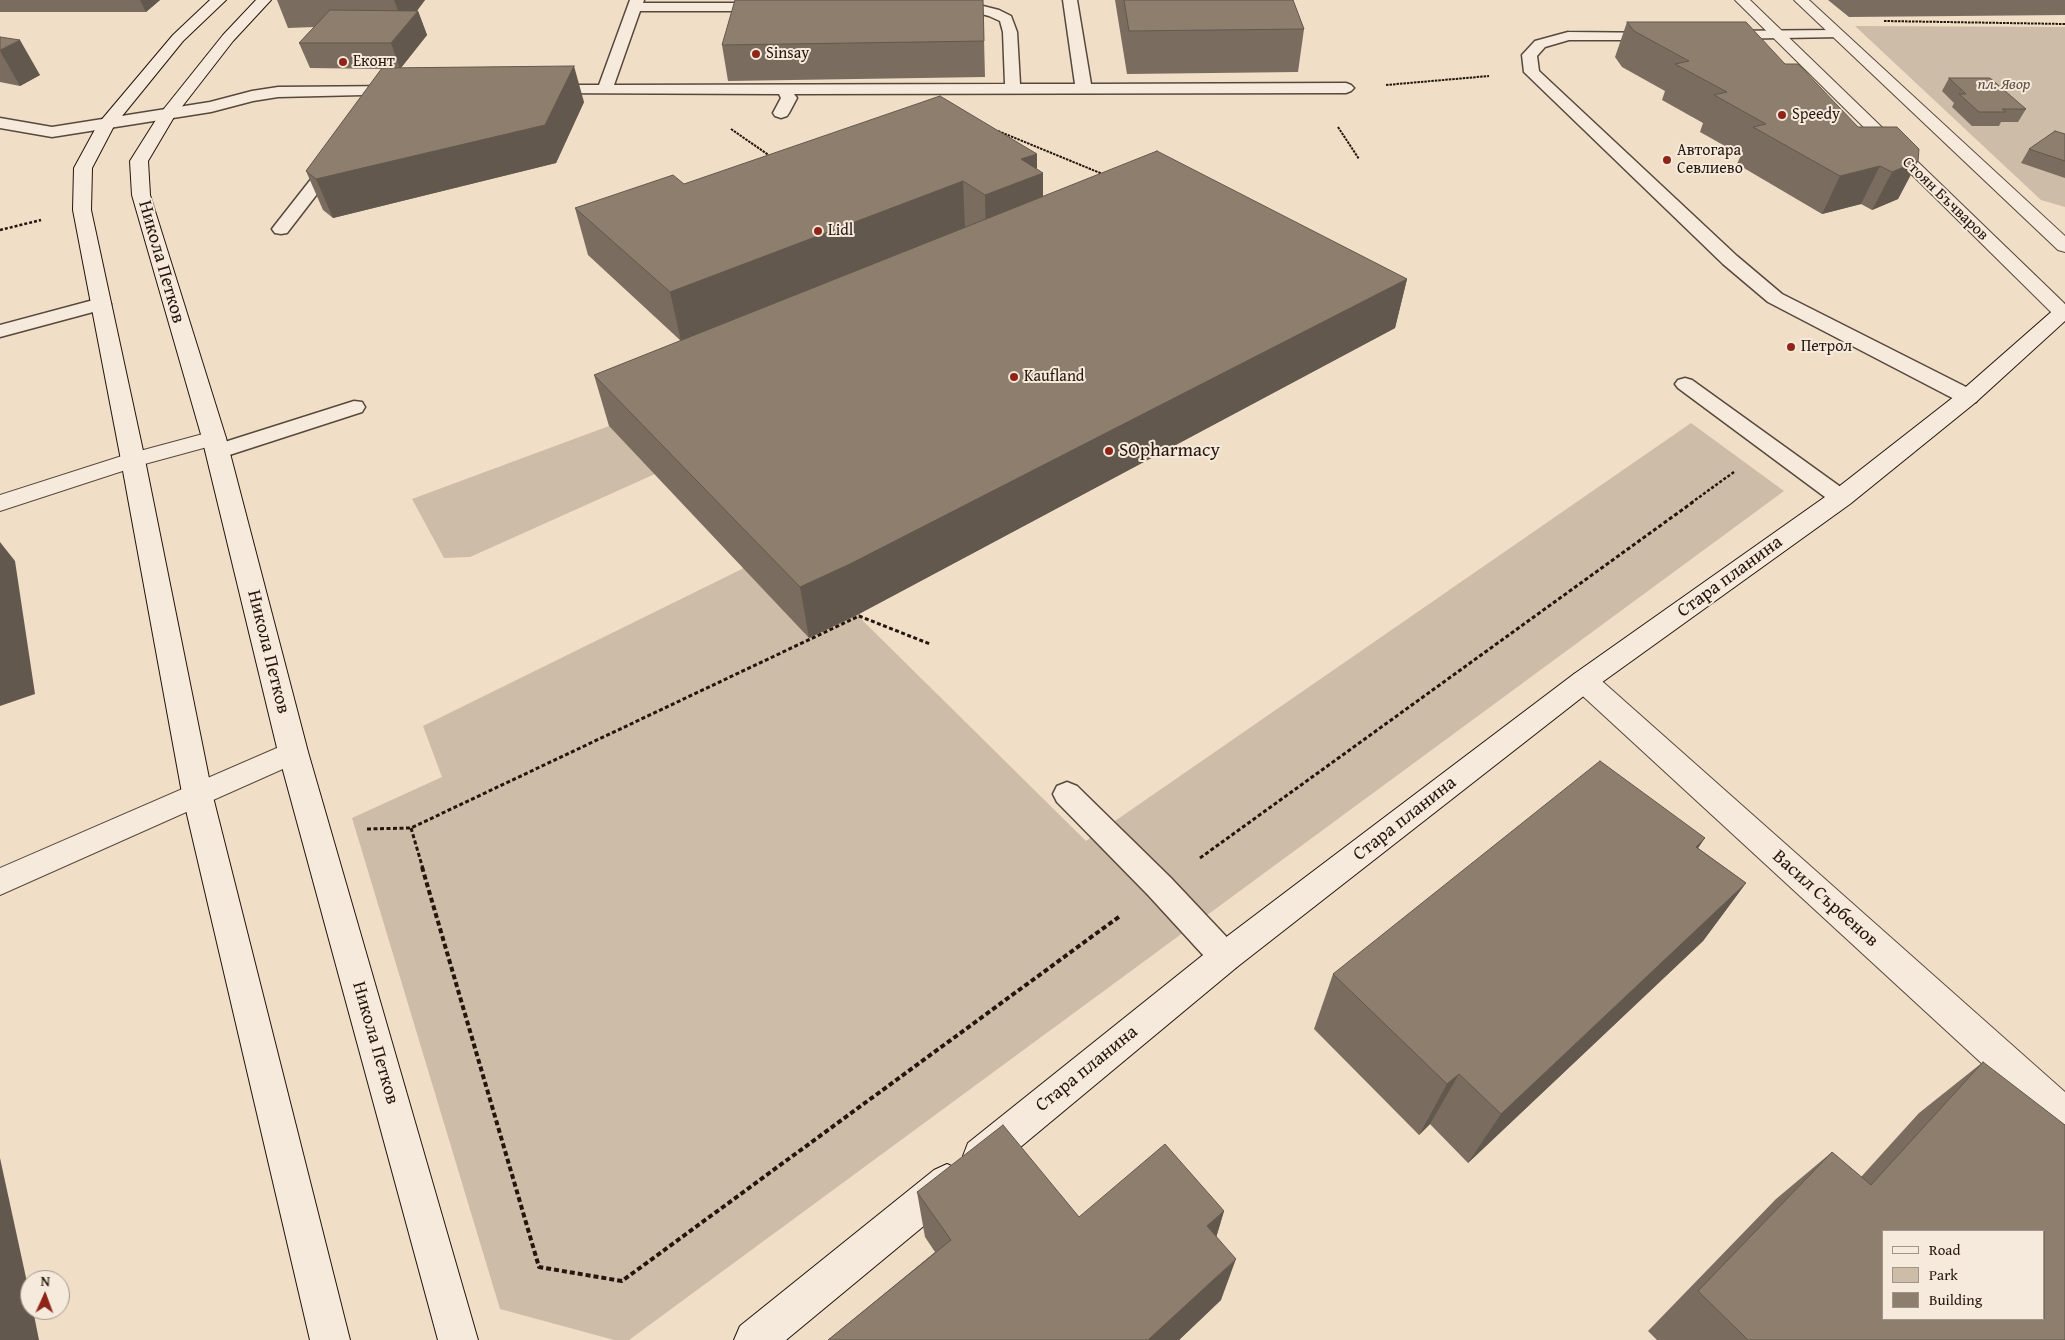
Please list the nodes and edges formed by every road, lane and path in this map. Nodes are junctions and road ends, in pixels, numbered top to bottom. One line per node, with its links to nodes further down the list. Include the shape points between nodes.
1 (219, 0): 30 (main road, via 178,38)
2 (264, 0): 28 (main road, Никола Петков, via 228,38)
3 (1005, 0): 11 (lane)
4 (1070, 0): 20 (lane)
5 (1742, 0): 13 (main road, Стоян Бъчваров)
6 (1801, 0): 10 (main road)
7 (635, 4): 9 (lane); 22 (lane)
8 (938, 6): 11 (lane, via 967,6)
9 (782, 7)
10 (1814, 13): 12 (path, via 1839,20); 14 (main road)
11 (1006, 19): 19 (lane, via 1010,32)
12 (2065, 24)
13 (1776, 34): 14 (lane); 16 (lane); 39 (main road, Стоян Бъчваров)
14 (1836, 34): 37 (main road)
15 (1677, 36): 17 (lane, via 1568,36 1540,44 1529,55)
16 (1707, 36)
17 (1532, 72): 18 (path); 42 (lane, via 1730,260 1775,298)
18 (1346, 88): 20 (lane)
19 (1013, 89): 20 (lane); 23 (lane)
20 (1084, 89)
21 (534, 90): 22 (lane)
22 (605, 90): 23 (lane)
23 (783, 90): 27 (lane, via 789,98)
24 (390, 91): 25 (lane); 26 (lane); 28 (lane, via 278,92)
25 (419, 91)
26 (378, 106)
27 (781, 114)
28 (167, 115): 30 (lane); 44 (main road, Никола Петков, via 139,161 141,195)
29 (0, 122): 30 (lane, via 52,132)
30 (106, 124): 38 (main road, via 83,168 82,201)
31 (731, 129): 34 (path)
32 (995, 130): 35 (path)
33 (348, 144): 36 (lane)
34 (776, 160)
35 (1112, 178)
36 (281, 229)
37 (2065, 246)
38 (101, 304): 40 (lane); 46 (main road)
39 (2064, 313): 42 (main road, Стара планина)
40 (0, 331)
41 (1685, 384): 45 (lane)
42 (1968, 397): 47 (main road, Стара планина)
43 (354, 407): 44 (lane)
44 (216, 445): 46 (main road); 51 (main road, Никола Петков)
45 (1769, 446): 47 (lane); 57 (path)
46 (133, 460): 48 (main road); 52 (main road)
47 (1841, 498): 50 (main road, Стара планина)
48 (0, 503)
49 (930, 644): 54 (path, via 859,616)
50 (1584, 681): 58 (main road, Стара планина); 59 (main road, Васил Сърбенов)
51 (293, 752): 52 (main road); 55 (main road, Никола Петков)
52 (197, 793): 56 (main road); 60 (main road)
53 (1067, 794): 57 (lane)
54 (411, 828): 55 (path); 57 (path, via 539,1267 622,1281)
55 (316, 832): 61 (main road, Никола Петков)
56 (0, 882)
57 (1160, 887): 58 (lane)
58 (1225, 958): 62 (main road, Стара планина)
59 (2065, 1116)
60 (330, 1340)
61 (458, 1340)
62 (754, 1340)

